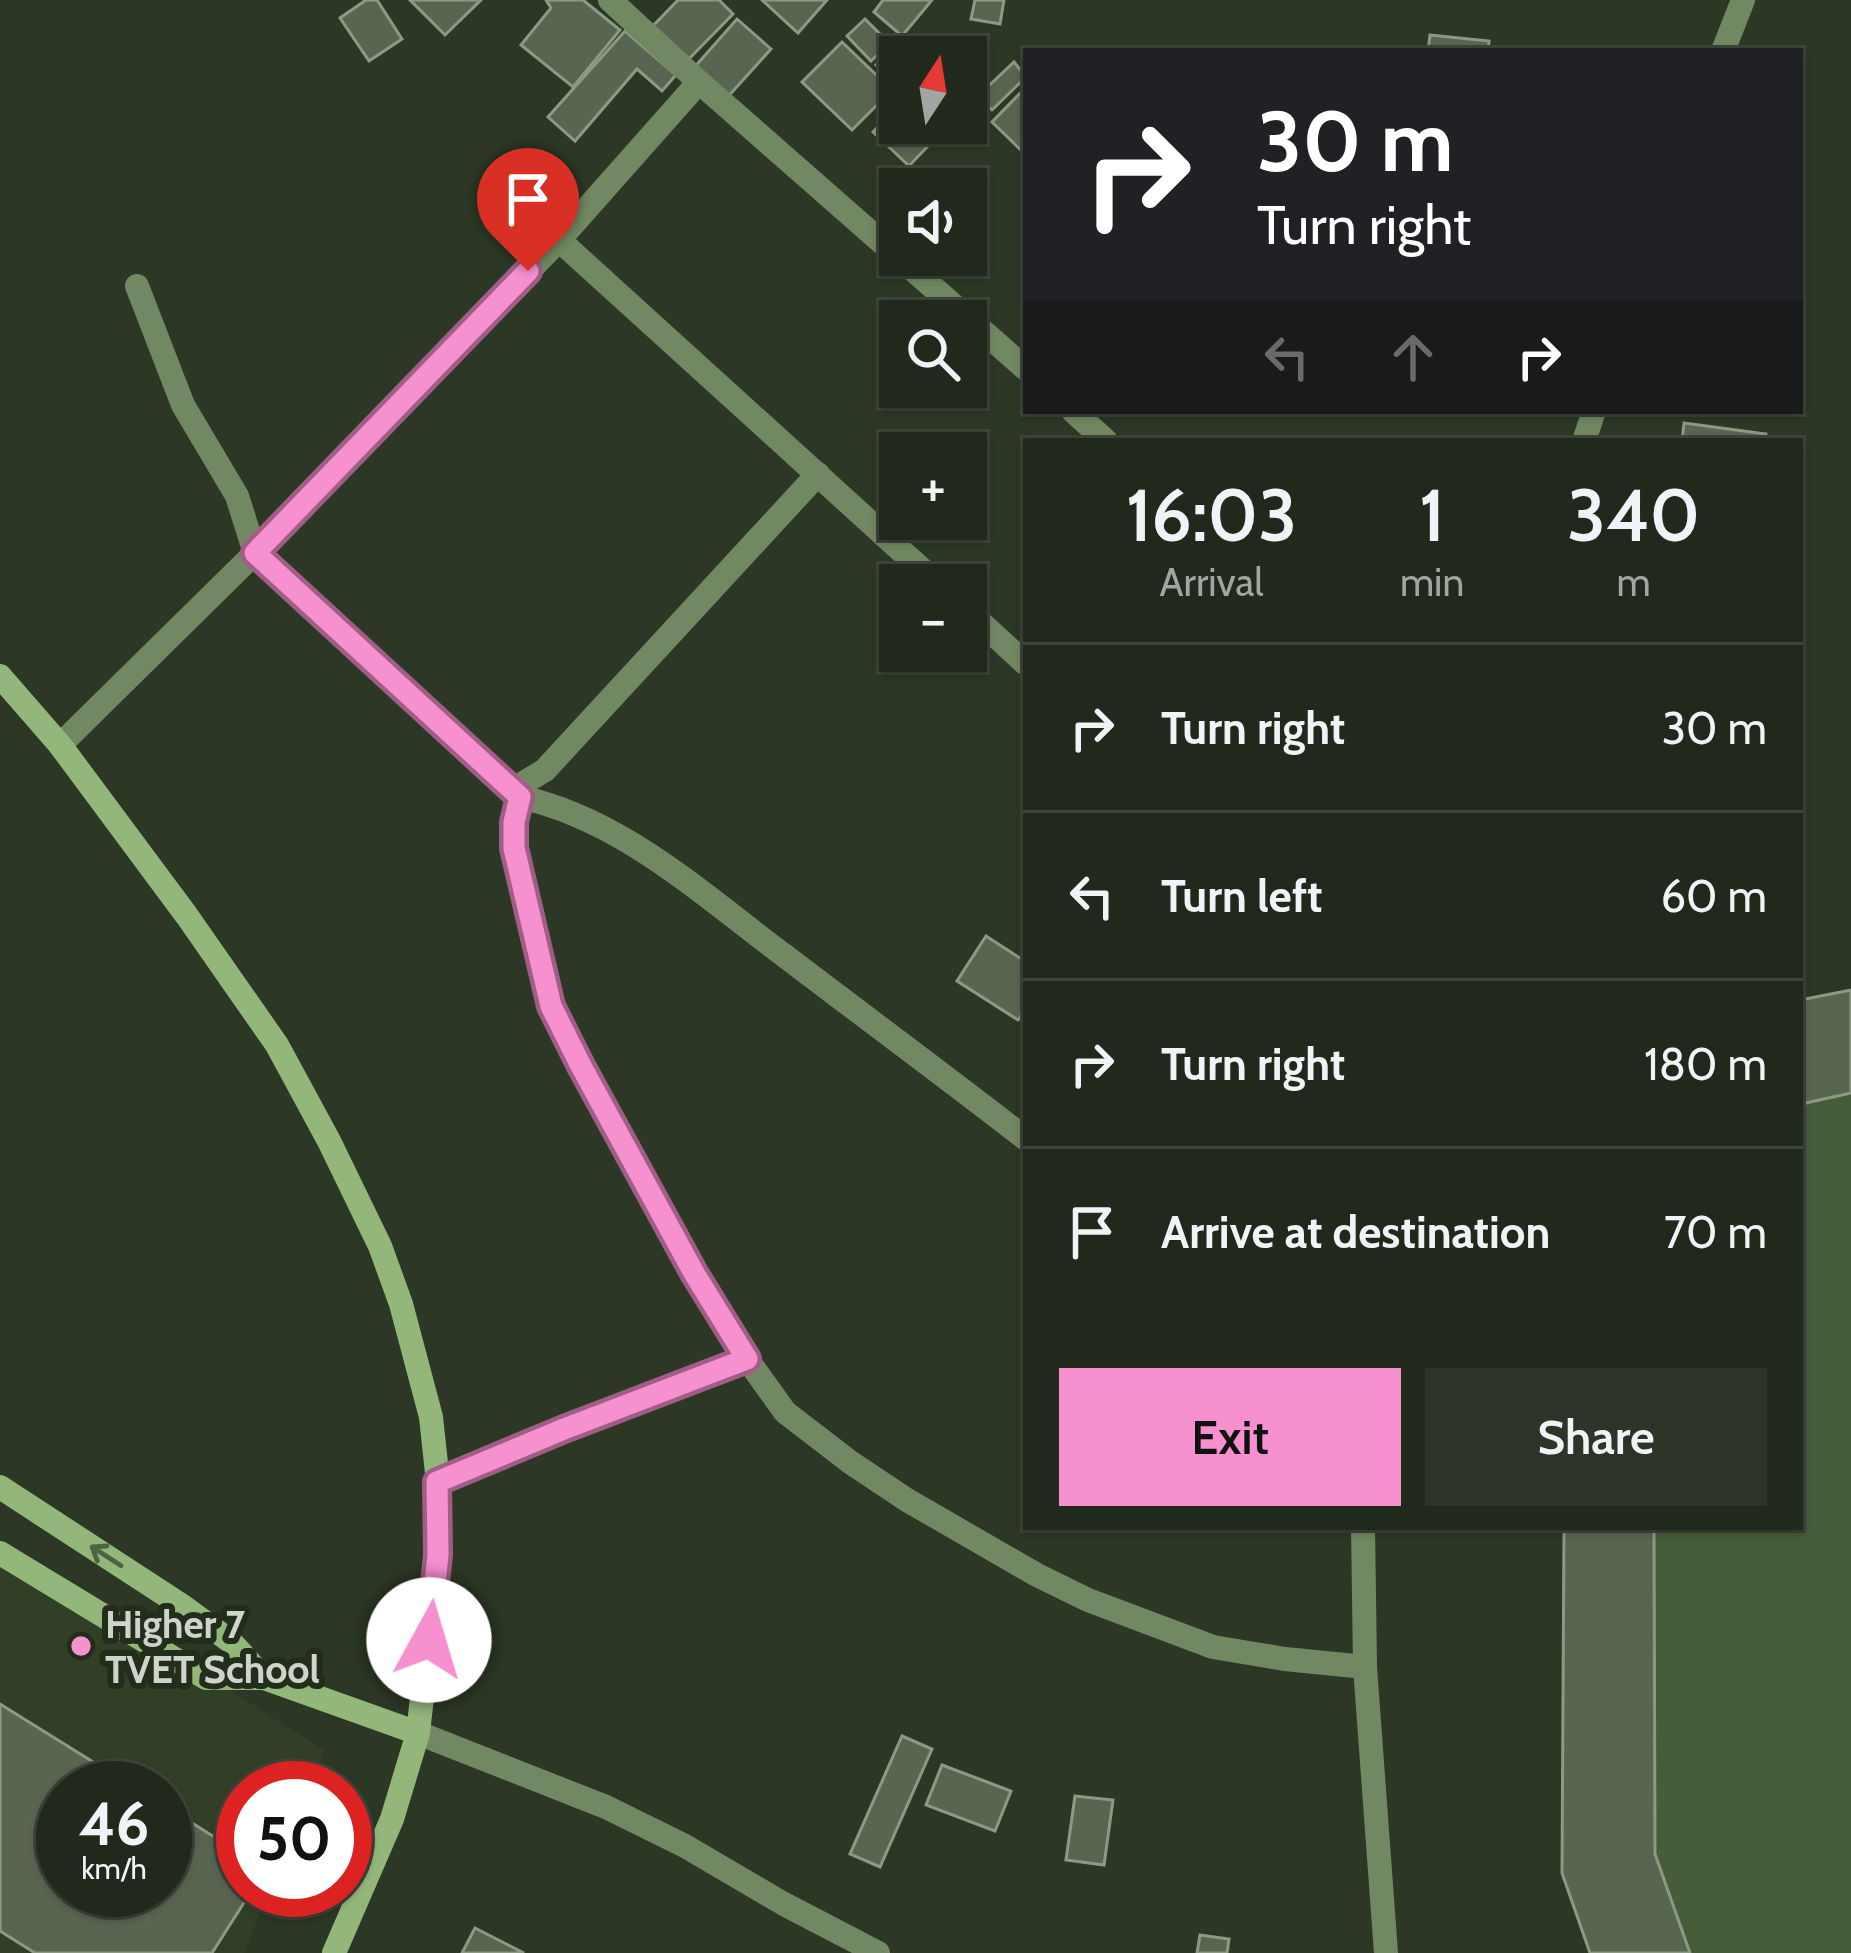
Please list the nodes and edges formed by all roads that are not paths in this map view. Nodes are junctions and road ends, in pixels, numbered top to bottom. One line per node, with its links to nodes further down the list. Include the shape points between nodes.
1 (610, 0): 4 (street)
2 (1743, 0): 3 (street)
3 (1724, 48)
4 (699, 82): 5 (street); 7 (street)
5 (559, 239): 10 (street); 11 (street)
6 (137, 286): 11 (street, via 183,405 237,496)
7 (1023, 366)
8 (1076, 414): 9 (street)
9 (1103, 438)
10 (818, 474): 12 (street); 17 (street)
11 (255, 553): 16 (street); 17 (street)
12 (916, 564)
13 (987, 629): 14 (street)
14 (1023, 661)
15 (1, 680): 16 (main road)
16 (60, 745): 20 (main road, via 278,1045 329,1141 401,1304 431,1417)
17 (516, 793): 18 (street, via 581,816 676,874); 19 (street, via 514,848 551,1006)
18 (1023, 1137)
19 (747, 1359): 20 (street); 24 (street, via 785,1412 850,1462 1037,1575 1213,1647)
20 (437, 1482): 26 (main road, via 438,1555)
21 (0, 1487): 25 (main road, one-way to 21, via 230,1641)
22 (1363, 1530): 24 (street)
23 (0, 1552): 25 (main road, via 206,1678)
24 (1366, 1667): 29 (street)
25 (264, 1678): 26 (main road)
26 (418, 1733): 27 (main road, via 392,1819); 28 (street, via 606,1807)
27 (334, 1953)
28 (878, 1953)
29 (1386, 1953)

